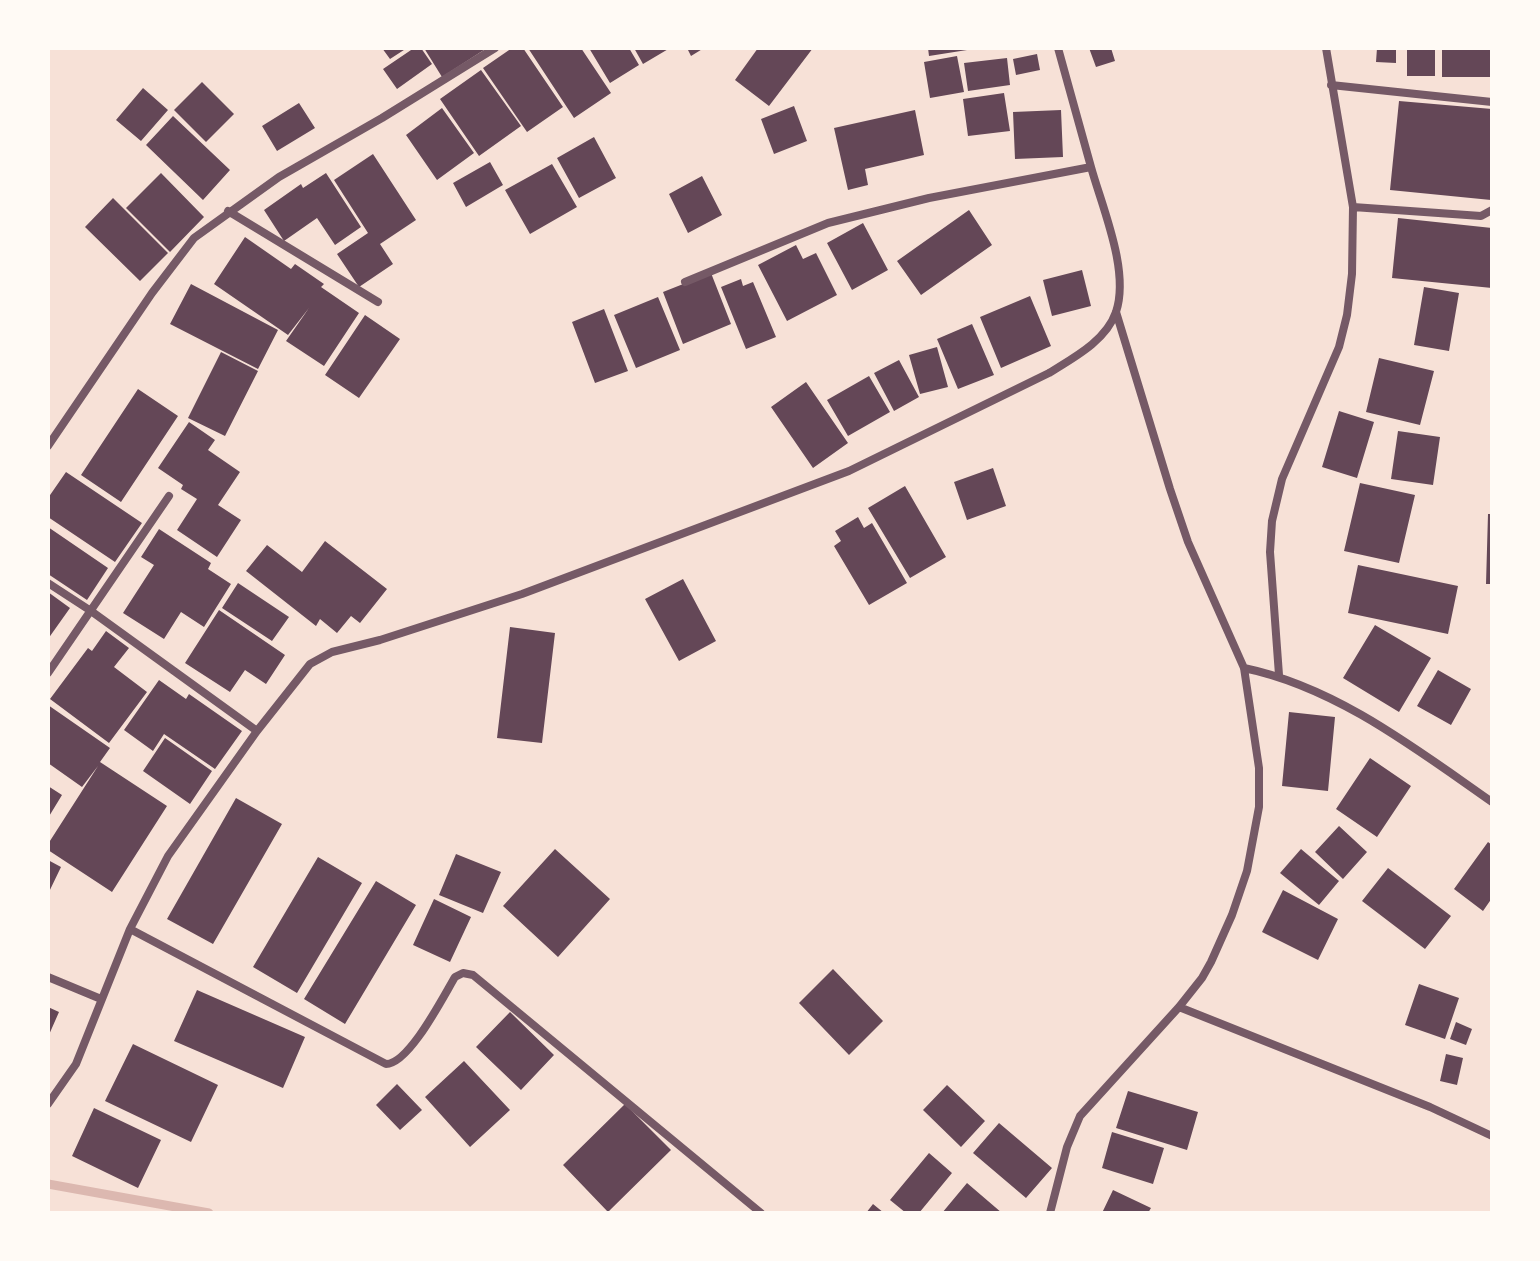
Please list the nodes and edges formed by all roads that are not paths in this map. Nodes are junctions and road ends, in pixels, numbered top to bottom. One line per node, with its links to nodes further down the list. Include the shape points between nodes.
1 (495, 48): 9 (street)
2 (1058, 48): 6 (street)
3 (1326, 48): 4 (street)
4 (1331, 85): 5 (street); 7 (street)
5 (1492, 102)
6 (1091, 167): 10 (street, via 828,223); 12 (street, via 1117,257)
7 (1353, 207): 8 (street, via 1481,216); 19 (street, via 1347,315 1339,347 1282,479 1272,521)
8 (1492, 210)
9 (228, 211): 11 (street); 13 (street, via 194,238 171,266)
10 (685, 282)
11 (378, 302)
12 (1116, 312): 17 (street, via 1188,542); 20 (street, via 1096,340 1049,373 849,471 522,594 324,655 310,664)
13 (48, 446)
14 (169, 496): 16 (street)
15 (48, 583): 16 (street)
16 (91, 611): 18 (street); 20 (street)
17 (1244, 668): 19 (street); 25 (street, via 1259,768 1255,834 1232,915 1202,978)
18 (48, 673)
19 (1279, 675): 21 (street, via 1334,700)
20 (257, 731): 22 (street, via 168,856)
21 (1492, 802)
22 (130, 929): 24 (street); 28 (street, via 386,1064 408,1052 455,977 473,975)
23 (48, 977): 24 (street)
24 (101, 999): 26 (street, via 76,1064)
25 (1179, 1007): 27 (street); 29 (street, via 1080,1116)
26 (48, 1104)
27 (1492, 1136)
28 (761, 1213)
29 (1050, 1213)

